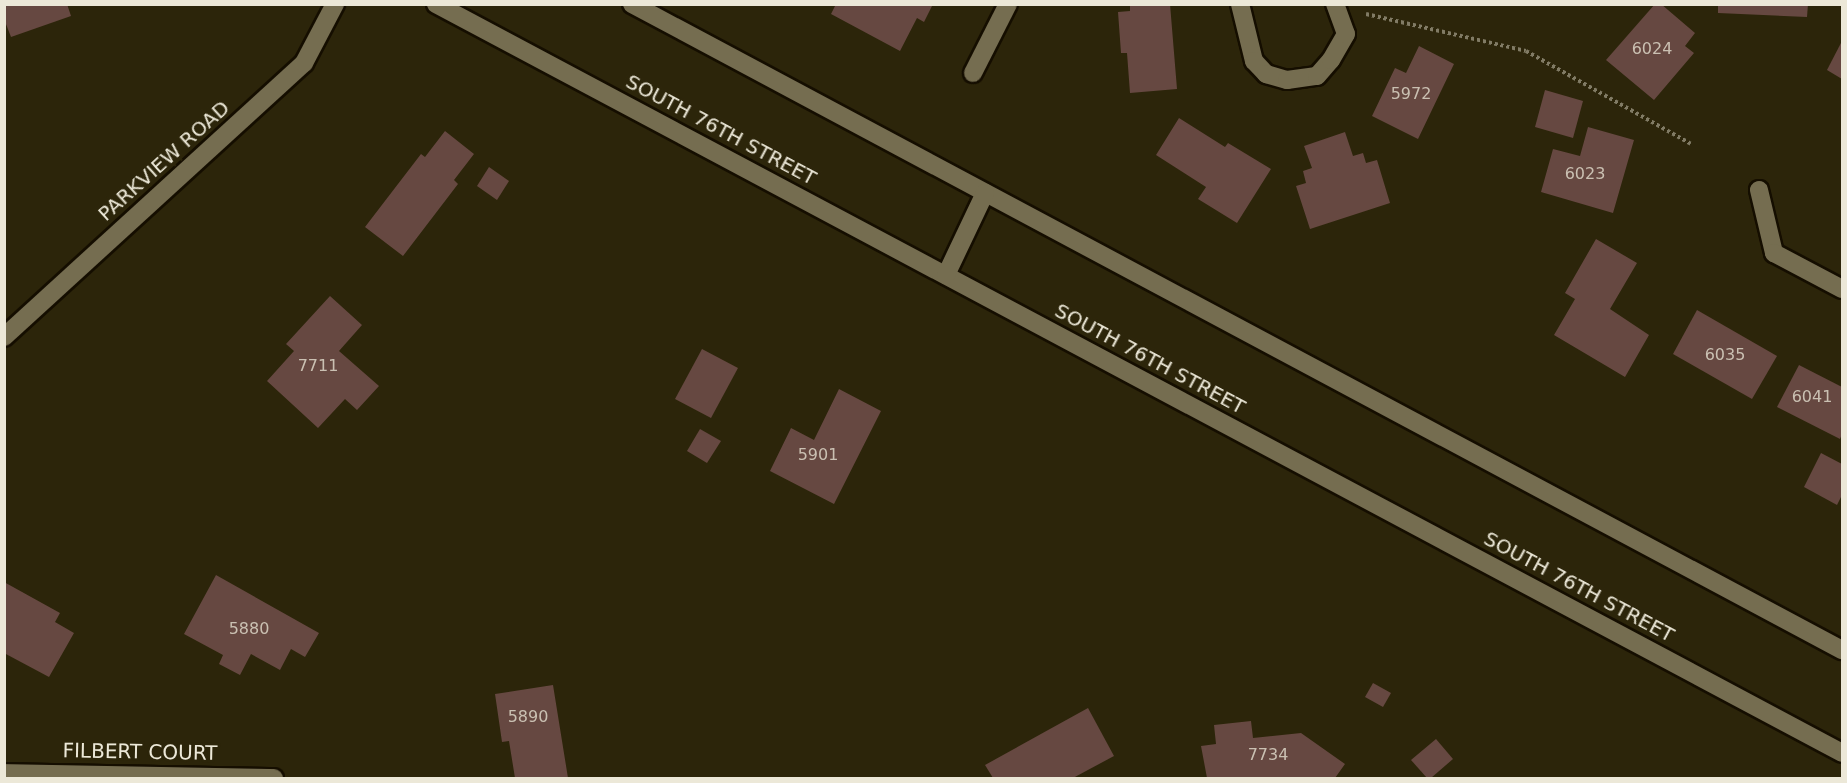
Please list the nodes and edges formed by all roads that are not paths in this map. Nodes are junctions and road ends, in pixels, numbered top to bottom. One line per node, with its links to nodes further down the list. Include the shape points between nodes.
1 (335, 4): 12 (main road, PARKVIEW ROAD, via 304,63)
2 (436, 4): 10 (main road, SOUTH 76TH STREET)
3 (632, 4): 9 (main road)
4 (1008, 4): 7 (main road)
5 (1240, 4): 6 (main road, via 1254,61 1266,74 1287,80 1317,76 1331,60 1346,34)
6 (1337, 8)
7 (973, 73)
8 (1759, 190): 11 (main road, via 1774,253)
9 (985, 193): 10 (main road); 13 (main road)
10 (946, 275): 14 (main road, SOUTH 76TH STREET)
11 (1842, 289)
12 (4, 337)
13 (1842, 650)
14 (1842, 753)
15 (4, 773): 16 (main road, FILBERT COURT)
16 (274, 778)

